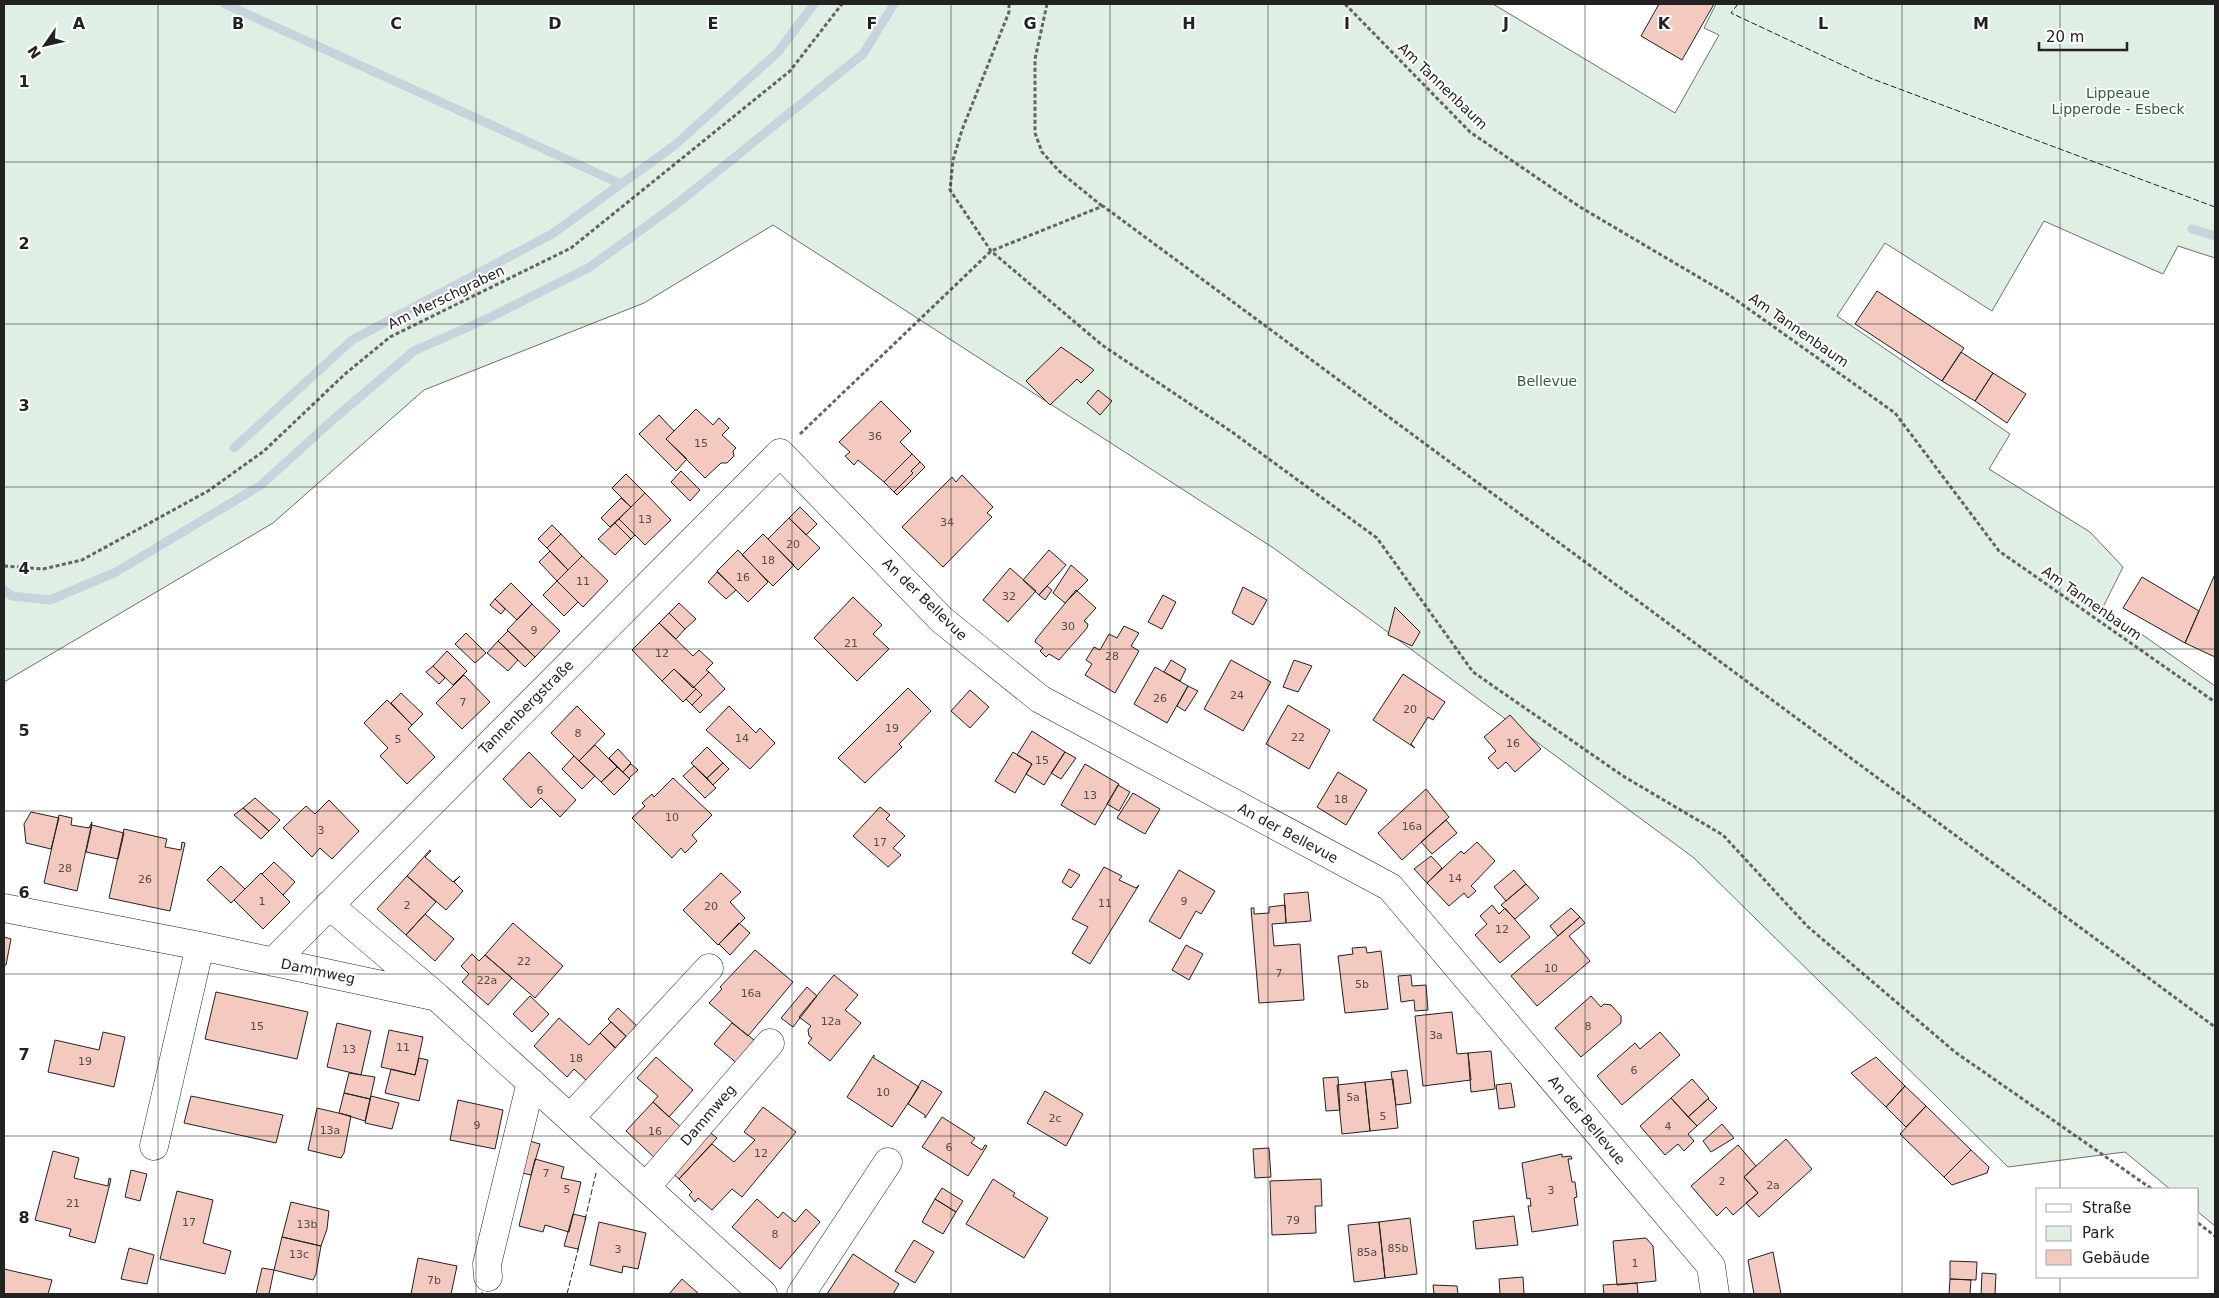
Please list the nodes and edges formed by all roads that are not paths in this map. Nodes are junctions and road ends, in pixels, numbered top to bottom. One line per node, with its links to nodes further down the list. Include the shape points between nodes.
1 (780, 453): 2 (street, Tannenbergstraße); 17 (street, An der Bellevue, via 942,620 1040,699 1390,887 1711,1266)
2 (329, 905): 5 (street, Tannenbergstraße); 7 (street)
3 (4, 908): 4 (street, Dammweg)
4 (200, 946): 5 (street, Dammweg); 11 (street)
5 (273, 962): 7 (street, Dammweg)
6 (709, 968): 10 (street)
7 (437, 997): 9 (street)
8 (770, 1043): 13 (street, Dammweg)
9 (531, 1082): 10 (street); 14 (street, via 487,1264)
10 (570, 1118): 13 (street)
11 (154, 1146)
12 (888, 1162): 16 (street)
13 (646, 1187): 15 (street)
14 (488, 1277)
15 (764, 1294)
16 (801, 1294)
17 (1715, 1294)

